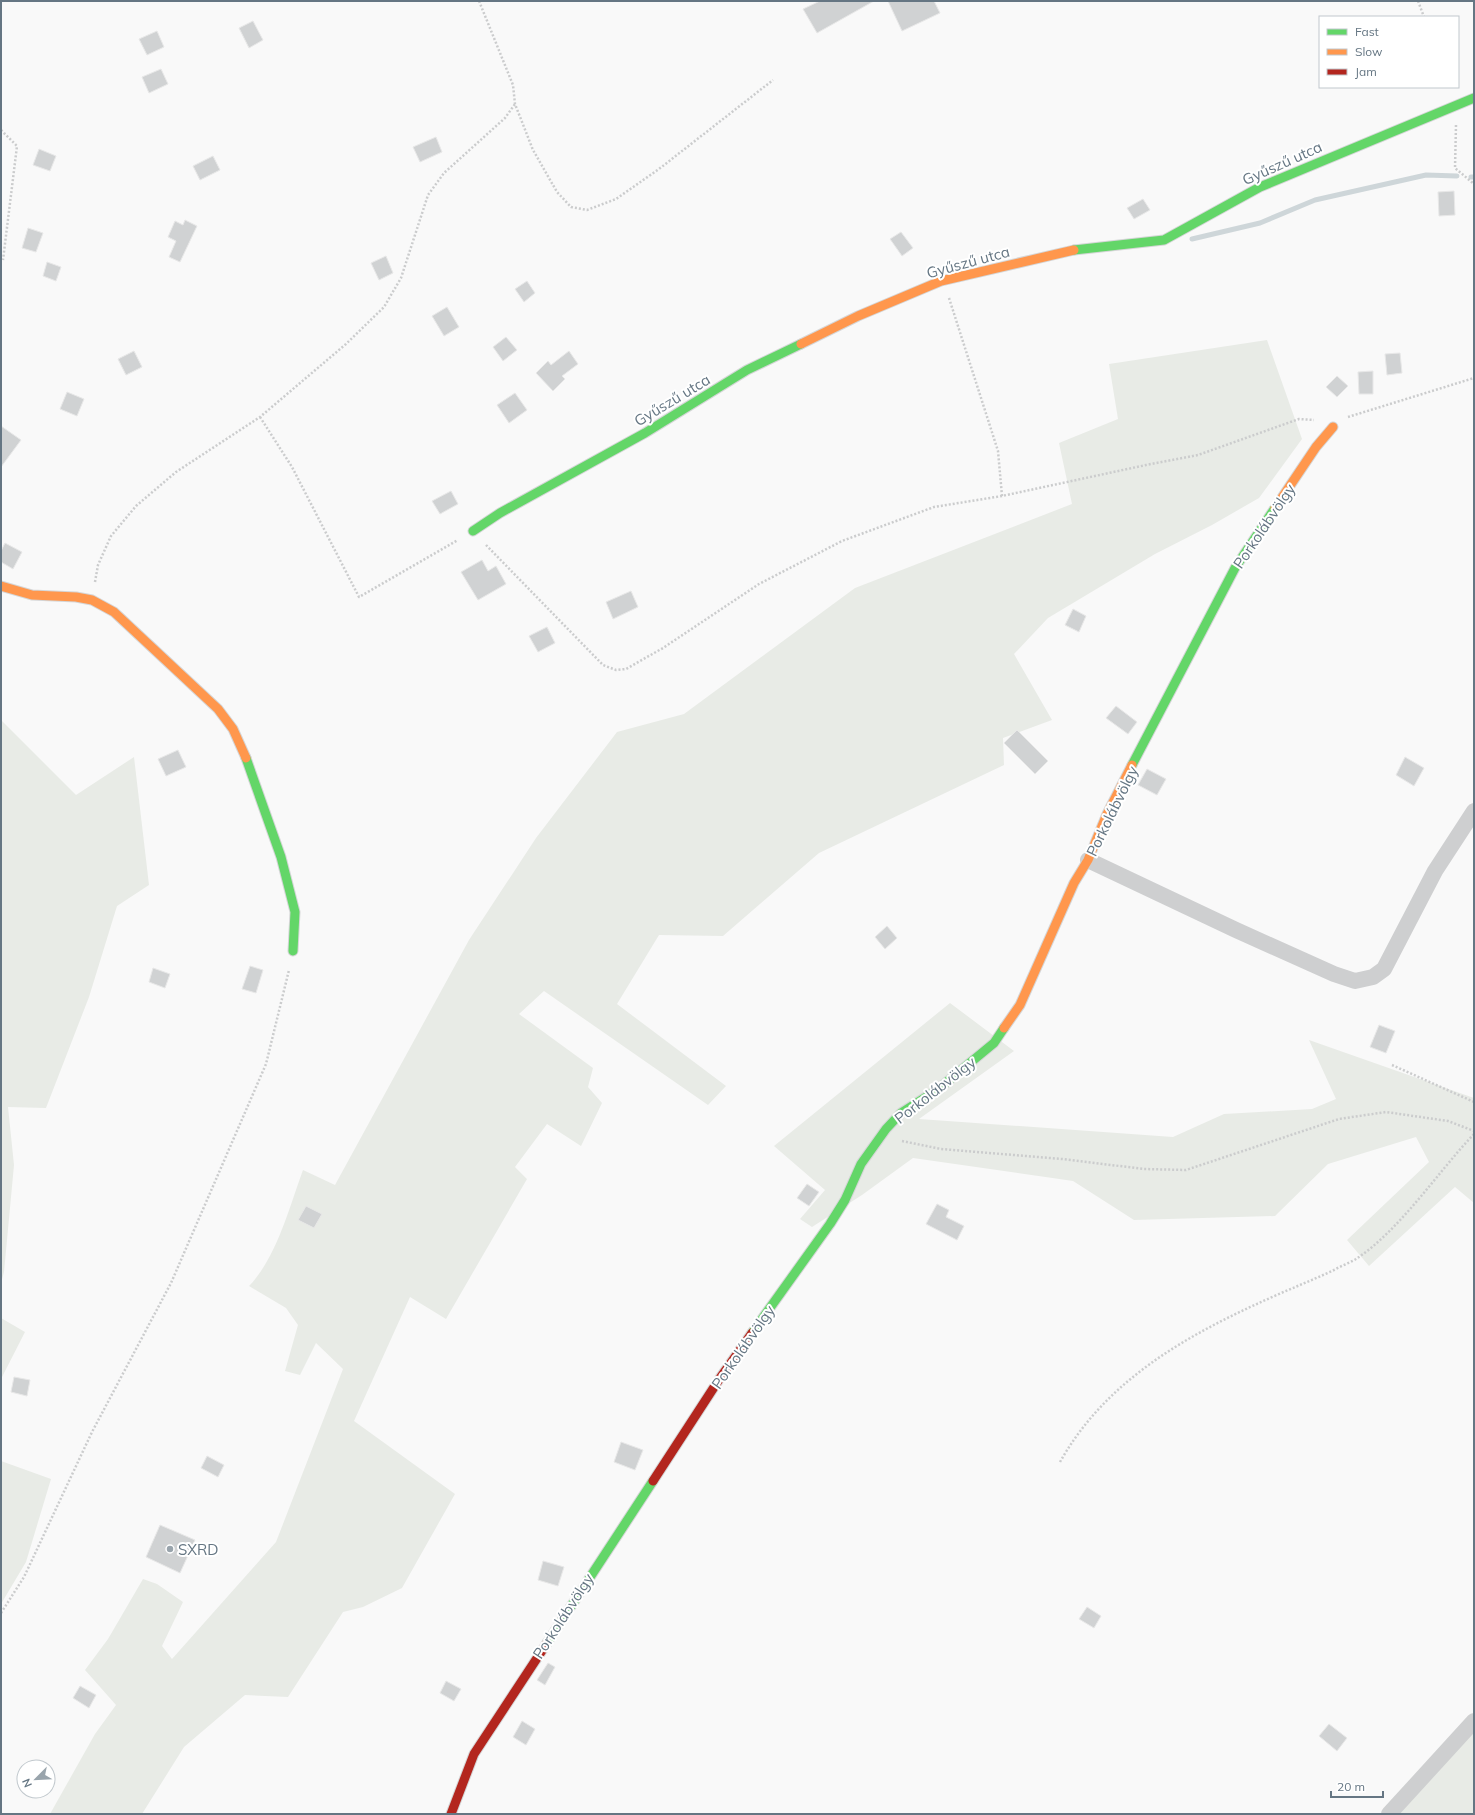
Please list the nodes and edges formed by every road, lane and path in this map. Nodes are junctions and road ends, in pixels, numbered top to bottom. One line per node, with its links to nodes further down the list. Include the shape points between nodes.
1 (479, 1): 6 (path, via 513,85)
2 (1418, 1): 3 (path)
3 (1424, 16)
4 (773, 80): 6 (path, via 659,169 616,199 587,210 571,207 557,192 533,150)
5 (1474, 98): 7 (street, Gyűszű utca)
6 (515, 104): 13 (path, via 505,118 444,173 428,195 401,278 384,307 346,344)
7 (1456, 105): 9 (path, via 1455,168); 11 (street, Gyűszű utca, via 1260,187 1164,240 1077,249)
8 (1, 130): 10 (path, via 18,146)
9 (1474, 184)
10 (3, 260)
11 (944, 280): 15 (path, via 998,451); 16 (street, Gyűszű utca, via 858,316 748,370 645,433 500,513)
12 (1474, 378): 14 (path, via 1337,421)
13 (260, 417): 16 (path, via 292,467 359,598); 18 (path, via 176,472 136,506 111,536 98,565)
14 (1333, 427): 15 (path, via 1315,420 1299,419 1198,455); 20 (street, Porkolábvölgy, via 1316,447 1235,568 1107,814)
15 (1002, 496): 16 (path, via 934,507 842,541 759,584 663,648 626,668 616,670 603,665)
16 (473, 531)
17 (1, 586): 18 (street, via 32,595)
18 (92, 600): 21 (street, via 114,612 218,709 232,729 245,756 281,857 295,912)
19 (1474, 811): 20 (street, via 1435,871 1384,969 1372,977 1355,981 1236,930)
20 (1088, 860): 26 (street, Porkolábvölgy, via 1074,883 1020,1005 994,1043 937,1090 901,1113)
21 (293, 951): 28 (path, via 266,1064 222,1168 171,1283 92,1432 24,1577)
22 (1392, 1065): 23 (path)
23 (1474, 1102)
24 (1474, 1131): 26 (path, via 1448,1121 1386,1112 1339,1119 1186,1170 1144,1169 941,1149 910,1144)
25 (1474, 1134): 27 (path, via 1386,1234 1356,1259 1200,1331 1155,1359 1106,1400 1070,1444)
26 (882, 1135): 30 (street, Porkolábvölgy, via 862,1164 830,1224 720,1378 474,1754)
27 (1060, 1462)
28 (1, 1613)
29 (1474, 1721): 31 (street)
30 (451, 1814)
31 (1389, 1814)

